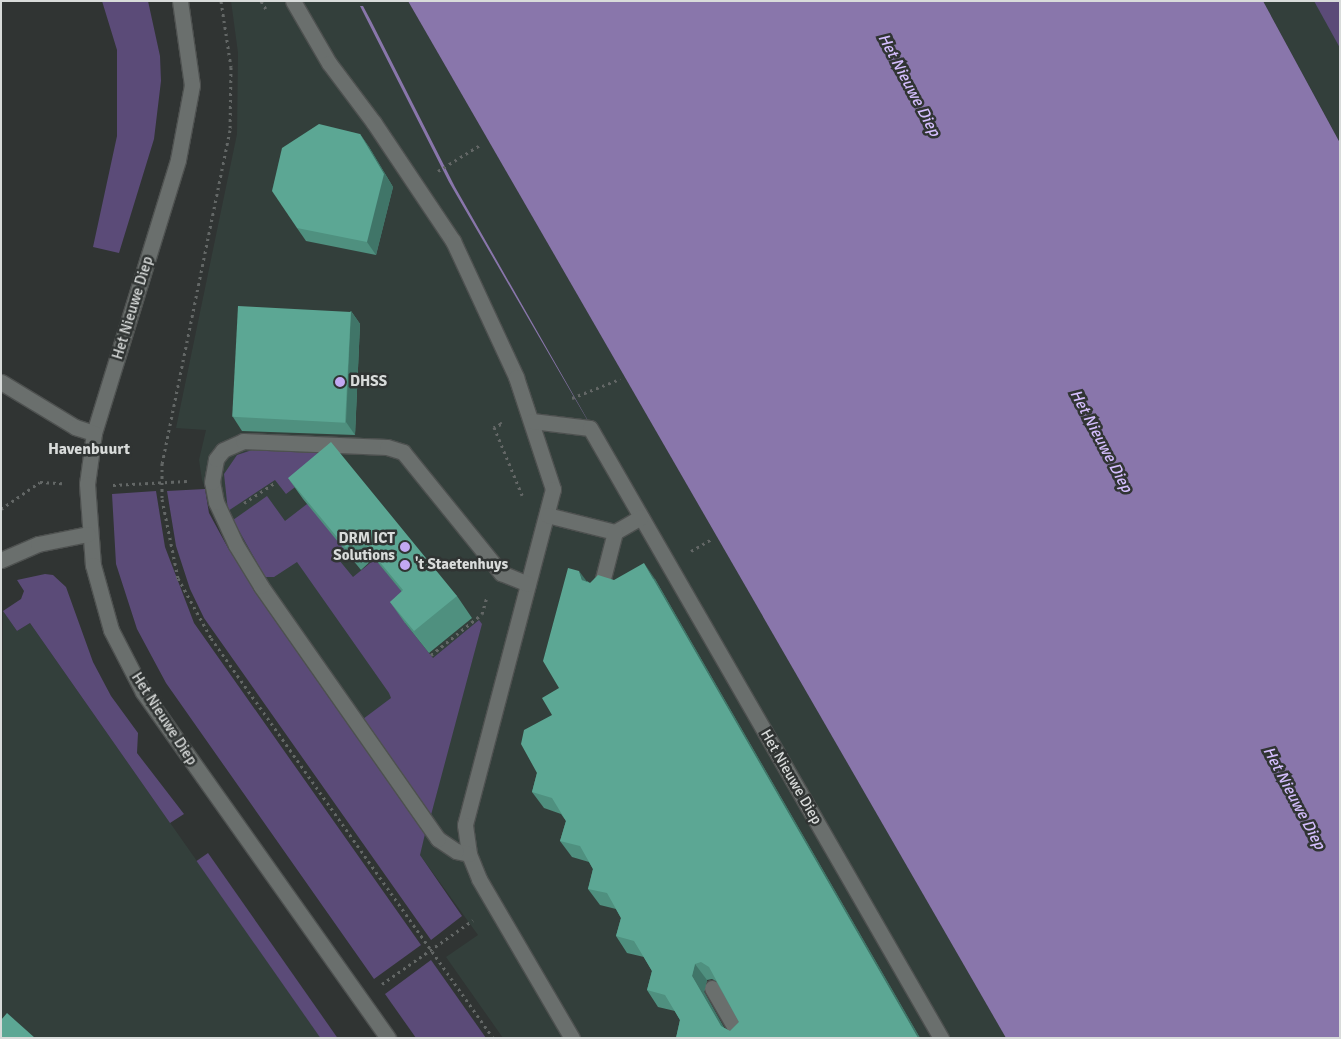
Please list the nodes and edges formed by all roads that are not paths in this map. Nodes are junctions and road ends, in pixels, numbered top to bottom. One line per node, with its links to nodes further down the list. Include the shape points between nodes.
1 (180, 1): 5 (street, Het Nieuwe Diep, via 192,85 178,160)
2 (293, 1): 4 (street, via 329,63 453,241 482,298)
3 (1, 382): 5 (street, via 75,427)
4 (532, 421): 6 (street, via 553,489); 7 (street, Het Nieuwe Diep, via 590,428)
5 (94, 433): 9 (street, Het Nieuwe Diep, via 87,484)
6 (547, 515): 8 (street); 11 (street)
7 (641, 517): 8 (street); 18 (street, Het Nieuwe Diep)
8 (615, 532): 12 (street)
9 (88, 534): 10 (street, via 38,544); 15 (street, Het Nieuwe Diep, via 111,630 143,692)
10 (1, 560)
11 (528, 584): 13 (street, via 468,807 466,825); 13 (street, via 501,573 403,452 370,446 234,443 223,450 212,470 216,502 222,518 261,586 433,833 443,844)
12 (600, 590)
13 (470, 854): 16 (street, via 479,879)
14 (712, 988): 17 (street)
15 (388, 1038)
16 (572, 1038)
17 (741, 1038)
18 (941, 1038)

